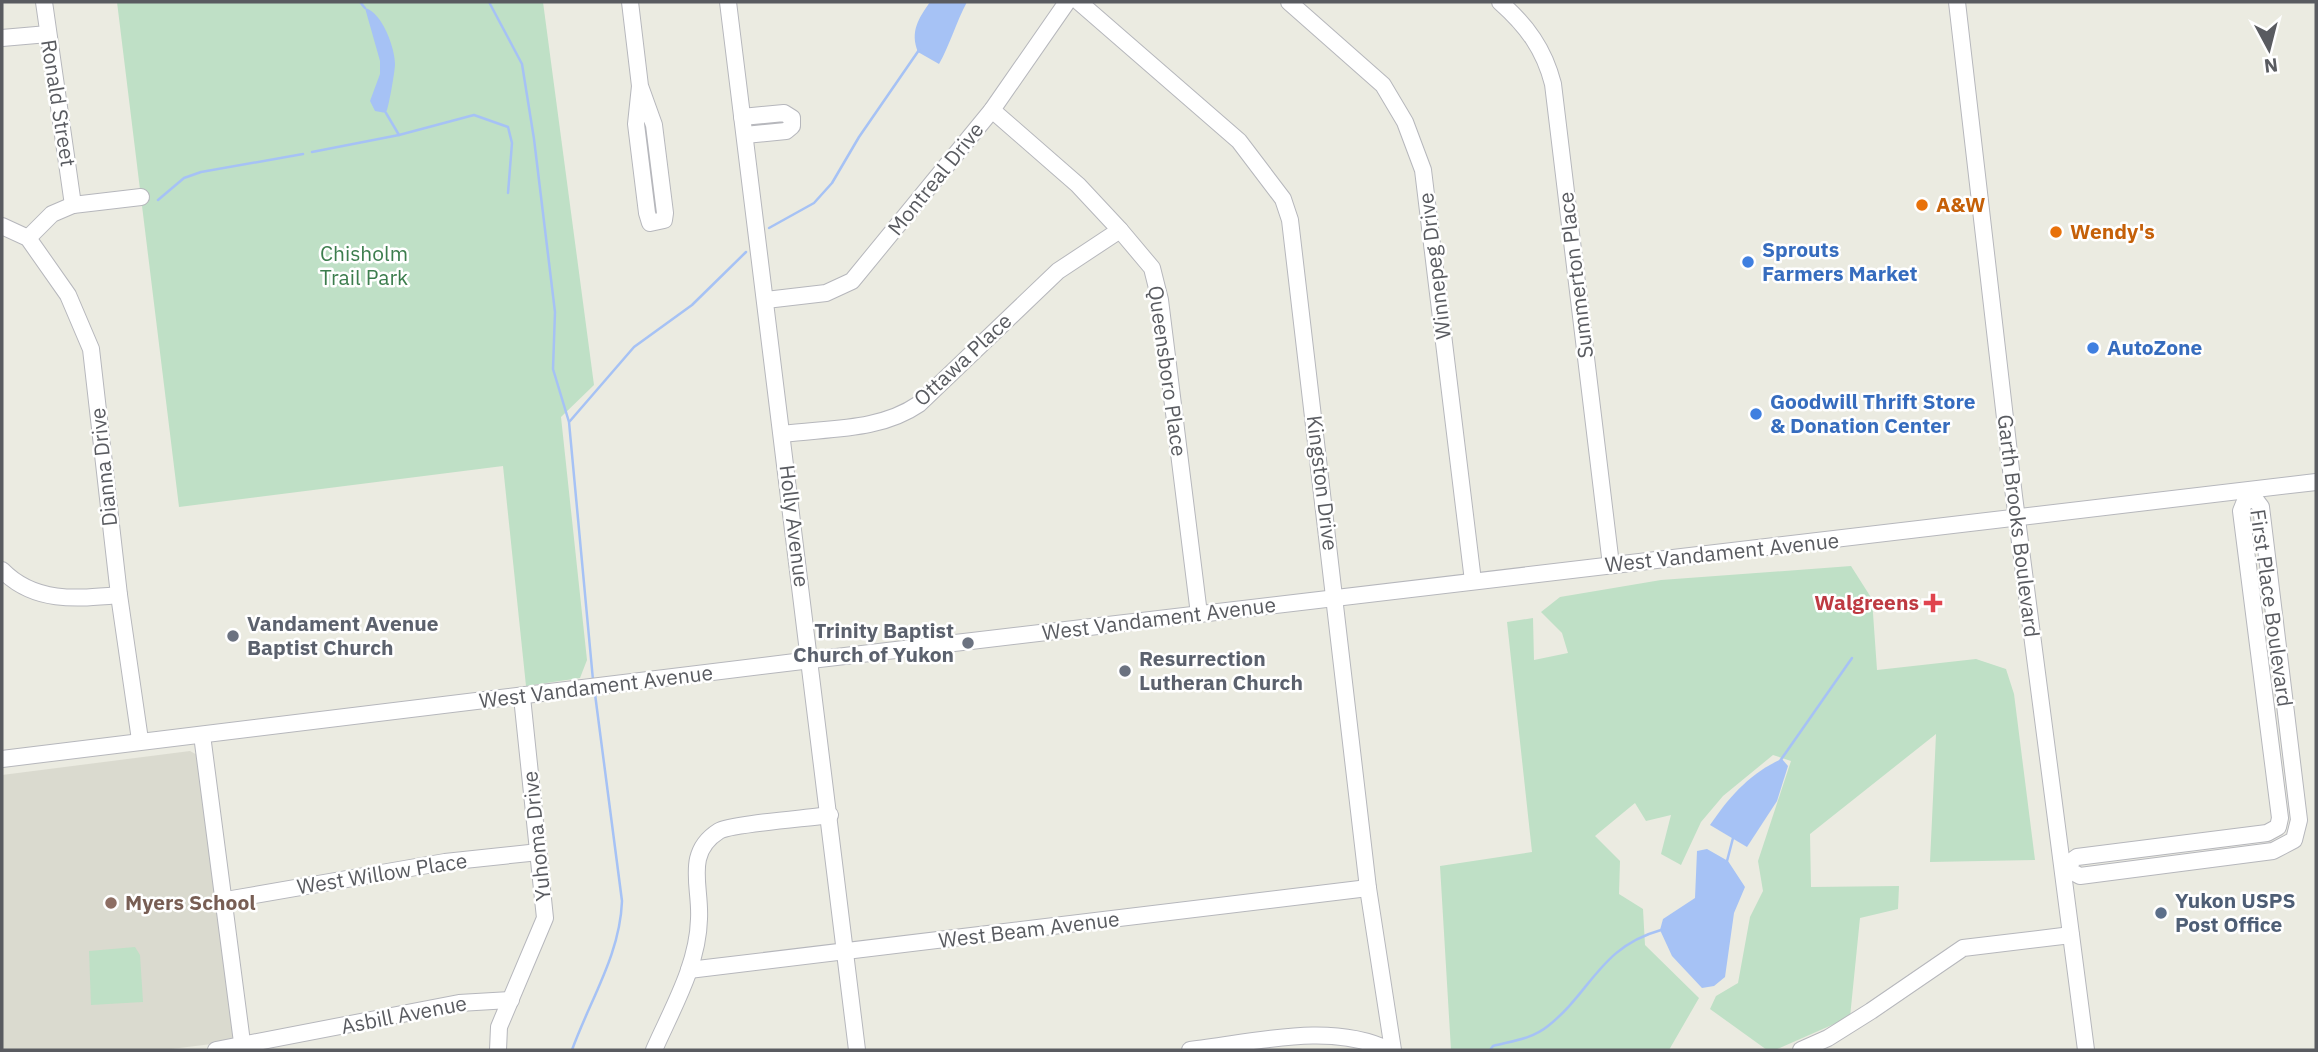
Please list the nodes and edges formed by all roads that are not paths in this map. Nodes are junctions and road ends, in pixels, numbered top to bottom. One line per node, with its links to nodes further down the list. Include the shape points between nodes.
1 (44, 2): 9 (street, Ronald Street)
2 (630, 2): 11 (street)
3 (728, 2): 13 (street, Holly Avenue)
4 (1067, 2): 12 (street, Montreal Drive)
5 (1079, 2): 31 (street, Kingston Drive, via 1239,141 1283,199 1290,220)
6 (1289, 2): 27 (street, Winnepeg Drive, via 1383,85 1405,122 1423,170)
7 (1500, 2): 25 (street, Summerton Place, via 1537,42 1553,84)
8 (1957, 2): 24 (street, Garth Brooks Boulevard)
9 (48, 34): 10 (street); 16 (street, Ronald Street)
10 (2, 38)
11 (640, 86): 11 (street, via 636,124 647,214 650,223 657,223 664,220 665,212 654,125)
12 (992, 110): 18 (street, Queensboro Place, via 1078,185); 20 (street, Montreal Drive, via 852,281 826,293)
13 (742, 117): 14 (street, Holly Avenue); 14 (street, via 784,113 792,118 786,131)
14 (745, 135): 20 (street, Holly Avenue)
15 (141, 197): 16 (street)
16 (73, 205): 19 (street, via 52,214)
17 (2, 226): 19 (street)
18 (1120, 230): 21 (street, Ottawa Place, via 1058,271 905,414 887,422); 32 (street, Queensboro Place, via 1152,268 1160,300)
19 (28, 238): 30 (street, Dianna Drive, via 68,295 91,349)
20 (765, 300): 21 (street, Holly Avenue)
21 (783, 434): 33 (street, Holly Avenue)
22 (2316, 482): 23 (street, West Vandament Avenue)
23 (2249, 491): 24 (street, West Vandament Avenue); 28 (street, First Place Boulevard, via 2261,508); 29 (street, First Place Boulevard, via 2241,511)
24 (2016, 520): 25 (street, West Vandament Avenue); 45 (street, Garth Brooks Boulevard)
25 (1611, 565): 27 (street, West Vandament Avenue)
26 (2, 570): 30 (street, via 34,592 71,600)
27 (1473, 581): 31 (street, West Vandament Avenue)
28 (2270, 586): 29 (street); 34 (street, First Place Boulevard)
29 (2251, 588): 35 (street, First Place Boulevard)
30 (119, 595): 38 (street, Dianna Drive)
31 (1334, 600): 32 (street, West Vandament Avenue); 47 (street, Kingston Drive)
32 (1199, 614): 33 (street, West Vandament Avenue)
33 (811, 660): 36 (street, West Vandament Avenue); 40 (street, Holly Avenue)
34 (2282, 679): 35 (street); 44 (street, First Place Boulevard, via 2299,820 2294,840 2273,851)
35 (2263, 682): 41 (street, First Place Boulevard, via 2278,827)
36 (522, 697): 37 (street, West Vandament Avenue); 42 (street, Yuhoma Drive)
37 (202, 735): 38 (street, West Vandament Avenue); 48 (street)
38 (140, 740): 39 (street, West Vandament Avenue)
39 (2, 759)
40 (830, 815): 50 (street, Holly Avenue); 51 (street, via 721,830 710,839 699,853 695,869 699,920)
41 (2225, 839): 43 (street, First Place Boulevard); 44 (street)
42 (539, 852): 48 (street, West Willow Place, via 445,862); 52 (street, Yuhoma Drive, via 545,918)
43 (2117, 852): 45 (street, First Place Boulevard, via 2077,857); 46 (street)
44 (2227, 857): 46 (street, First Place Boulevard)
45 (2063, 867): 46 (street, First Place Boulevard, via 2080,876); 49 (street, Garth Brooks Boulevard)
46 (2119, 871)
47 (1368, 888): 50 (street, West Beam Avenue); 60 (street, Kingston Drive)
48 (226, 900): 54 (street)
49 (2071, 934): 61 (street, via 1962,948 1849,1025); 62 (street, Garth Brooks Boulevard)
50 (847, 952): 51 (street, West Beam Avenue); 58 (street, Holly Avenue)
51 (689, 970): 57 (street)
52 (511, 1000): 54 (street, Asbill Avenue, via 459,1003); 56 (street, Yuhoma Drive, via 499,1027)
53 (1241, 1047): 59 (street); 60 (street, via 1324,1035)
54 (243, 1049): 55 (street, Asbill Avenue)
55 (216, 1050)
56 (498, 1050)
57 (654, 1050)
58 (857, 1050)
59 (1191, 1050)
60 (1391, 1050)
61 (1801, 1050)
62 (2086, 1050)

